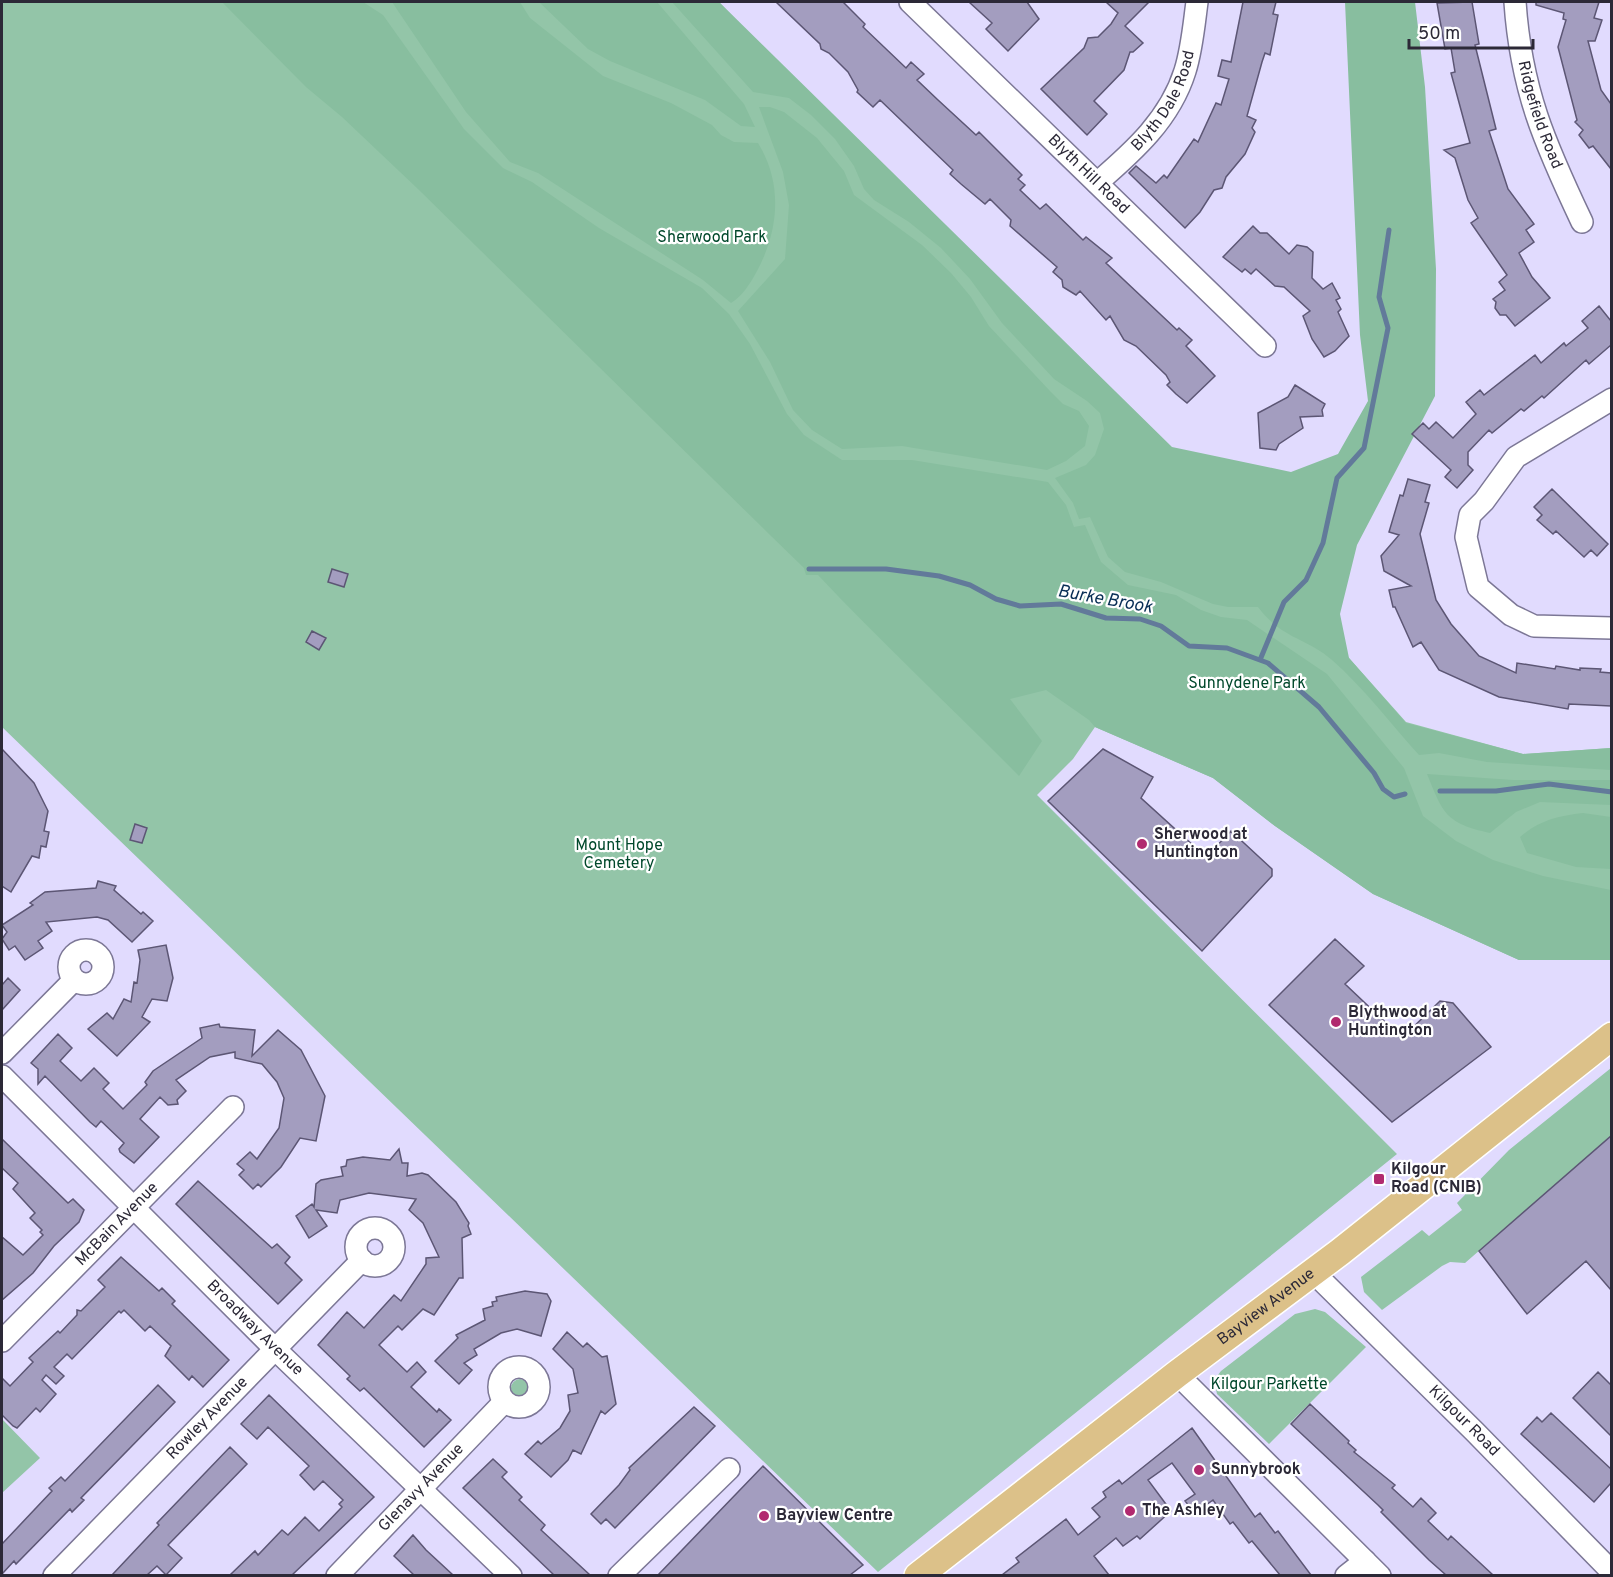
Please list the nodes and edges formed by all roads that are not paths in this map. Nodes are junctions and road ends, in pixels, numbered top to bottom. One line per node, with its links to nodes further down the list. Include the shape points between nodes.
1 (910, 2): 4 (street, Blyth Hill Road)
2 (1197, 2): 4 (street, Blyth Dale Road, via 1186,70 1170,107 1161,121)
3 (1515, 2): 5 (street, Ridgefield Road, via 1521,56 1534,112)
4 (1097, 183): 6 (street, Blyth Hill Road)
5 (1582, 222)
6 (1265, 346)
7 (1611, 399): 8 (street, via 1516,457 1470,514 1466,537 1478,587 1511,615 1534,626)
8 (1611, 628)
9 (74, 980): 11 (street)
10 (1611, 1036): 16 (main road, Bayview Avenue)
11 (2, 1053)
12 (2, 1076): 14 (street, Broadway Avenue)
13 (232, 1107): 14 (street, McBain Avenue)
14 (133, 1207): 17 (street, McBain Avenue); 18 (street, Broadway Avenue)
15 (362, 1260): 18 (street, Rowley Avenue)
16 (1313, 1272): 19 (main road, Bayview Avenue); 24 (street, Kilgour Road)
17 (2, 1341)
18 (276, 1350): 22 (street, Broadway Avenue); 25 (street, Rowley Avenue)
19 (1177, 1374): 23 (street); 29 (main road, Bayview Avenue)
20 (504, 1402): 22 (street, Glenavy Avenue)
21 (729, 1469): 28 (street)
22 (420, 1489): 26 (street, Glenavy Avenue); 27 (street, Broadway Avenue)
23 (1372, 1568): 30 (street)
24 (1611, 1572)
25 (54, 1575)
26 (337, 1575)
27 (511, 1575)
28 (619, 1575)
29 (918, 1575)
30 (1346, 1575)

